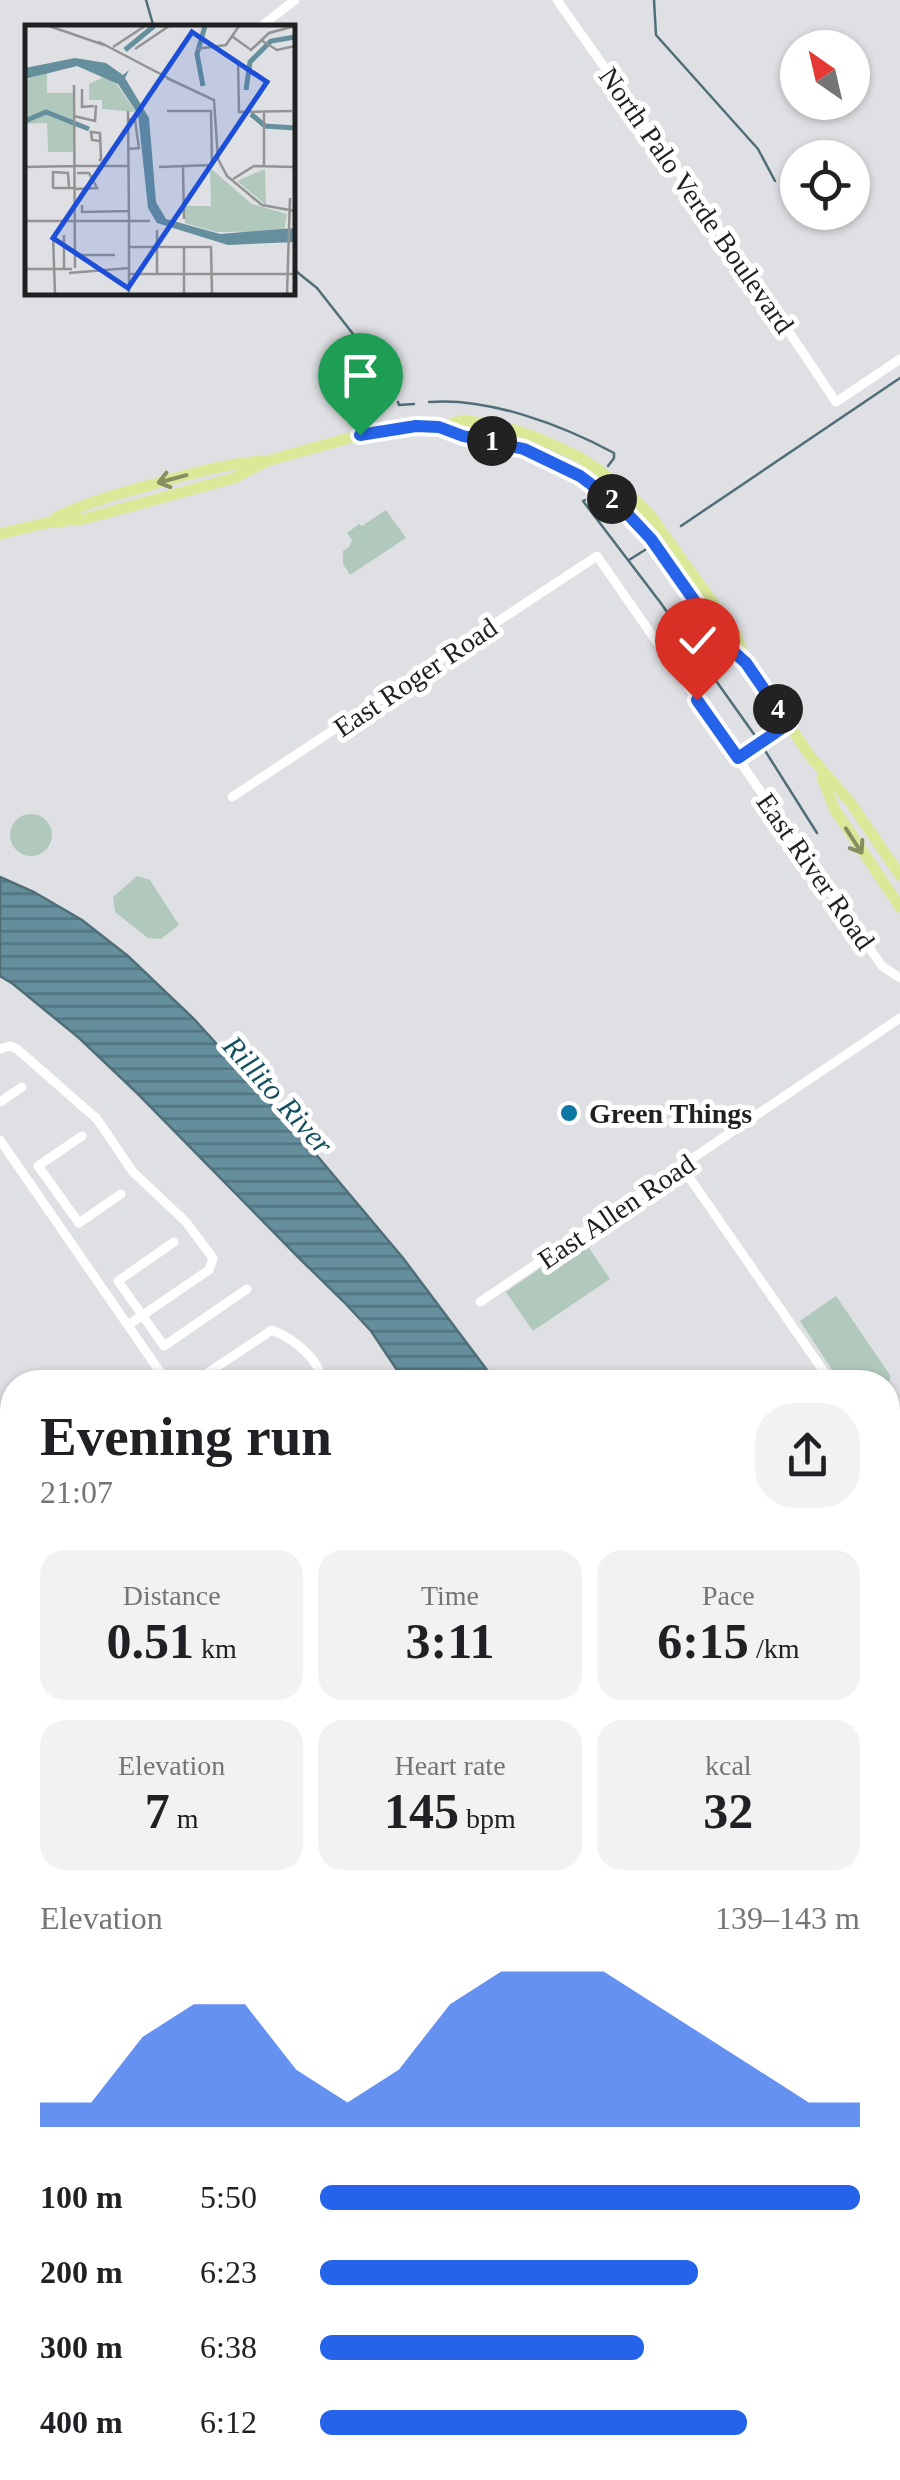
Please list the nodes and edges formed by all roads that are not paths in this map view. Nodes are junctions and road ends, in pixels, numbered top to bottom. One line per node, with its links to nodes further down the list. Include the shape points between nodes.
1 (295, 0): 3 (street)
2 (557, 0): 4 (street, North Palo Verde Boulevard, via 836,402)
3 (263, 25)
4 (900, 359)
5 (0, 534): 7 (main road, East River Road, via 46,523 82,504 360,435 464,420 515,430 560,447 641,505 736,635 746,663)
6 (597, 556): 8 (street, East River Road); 10 (street, East Roger Road)
7 (788, 724): 8 (street); 9 (main road, East River Road)
8 (738, 758): 13 (street, East River Road, via 882,966)
9 (819, 769): 11 (main road, East River Road); 12 (main road, East River Road, one-way to 12, via 835,810)
10 (232, 798)
11 (900, 875)
12 (900, 908)
13 (900, 978)
14 (900, 1018): 20 (street, East Allen Road)
15 (0, 1049): 27 (street, via 17,1050 97,1119 133,1172 213,1258 210,1270)
16 (22, 1087): 17 (street)
17 (0, 1102)
18 (82, 1136): 21 (street, via 38,1166)
19 (0, 1140): 23 (street)
20 (682, 1167): 26 (street, East Allen Road); 32 (street)
21 (56, 1192): 22 (street, via 78,1224); 23 (street)
22 (121, 1194)
23 (42, 1201): 28 (street)
24 (174, 1242): 27 (street, via 118,1281)
25 (247, 1289): 27 (street, via 164,1346)
26 (480, 1302)
27 (142, 1315): 28 (street)
28 (128, 1325): 29 (street)
29 (159, 1370)
30 (212, 1370): 31 (street, via 272,1330 298,1345)
31 (320, 1370)
32 (823, 1370)

